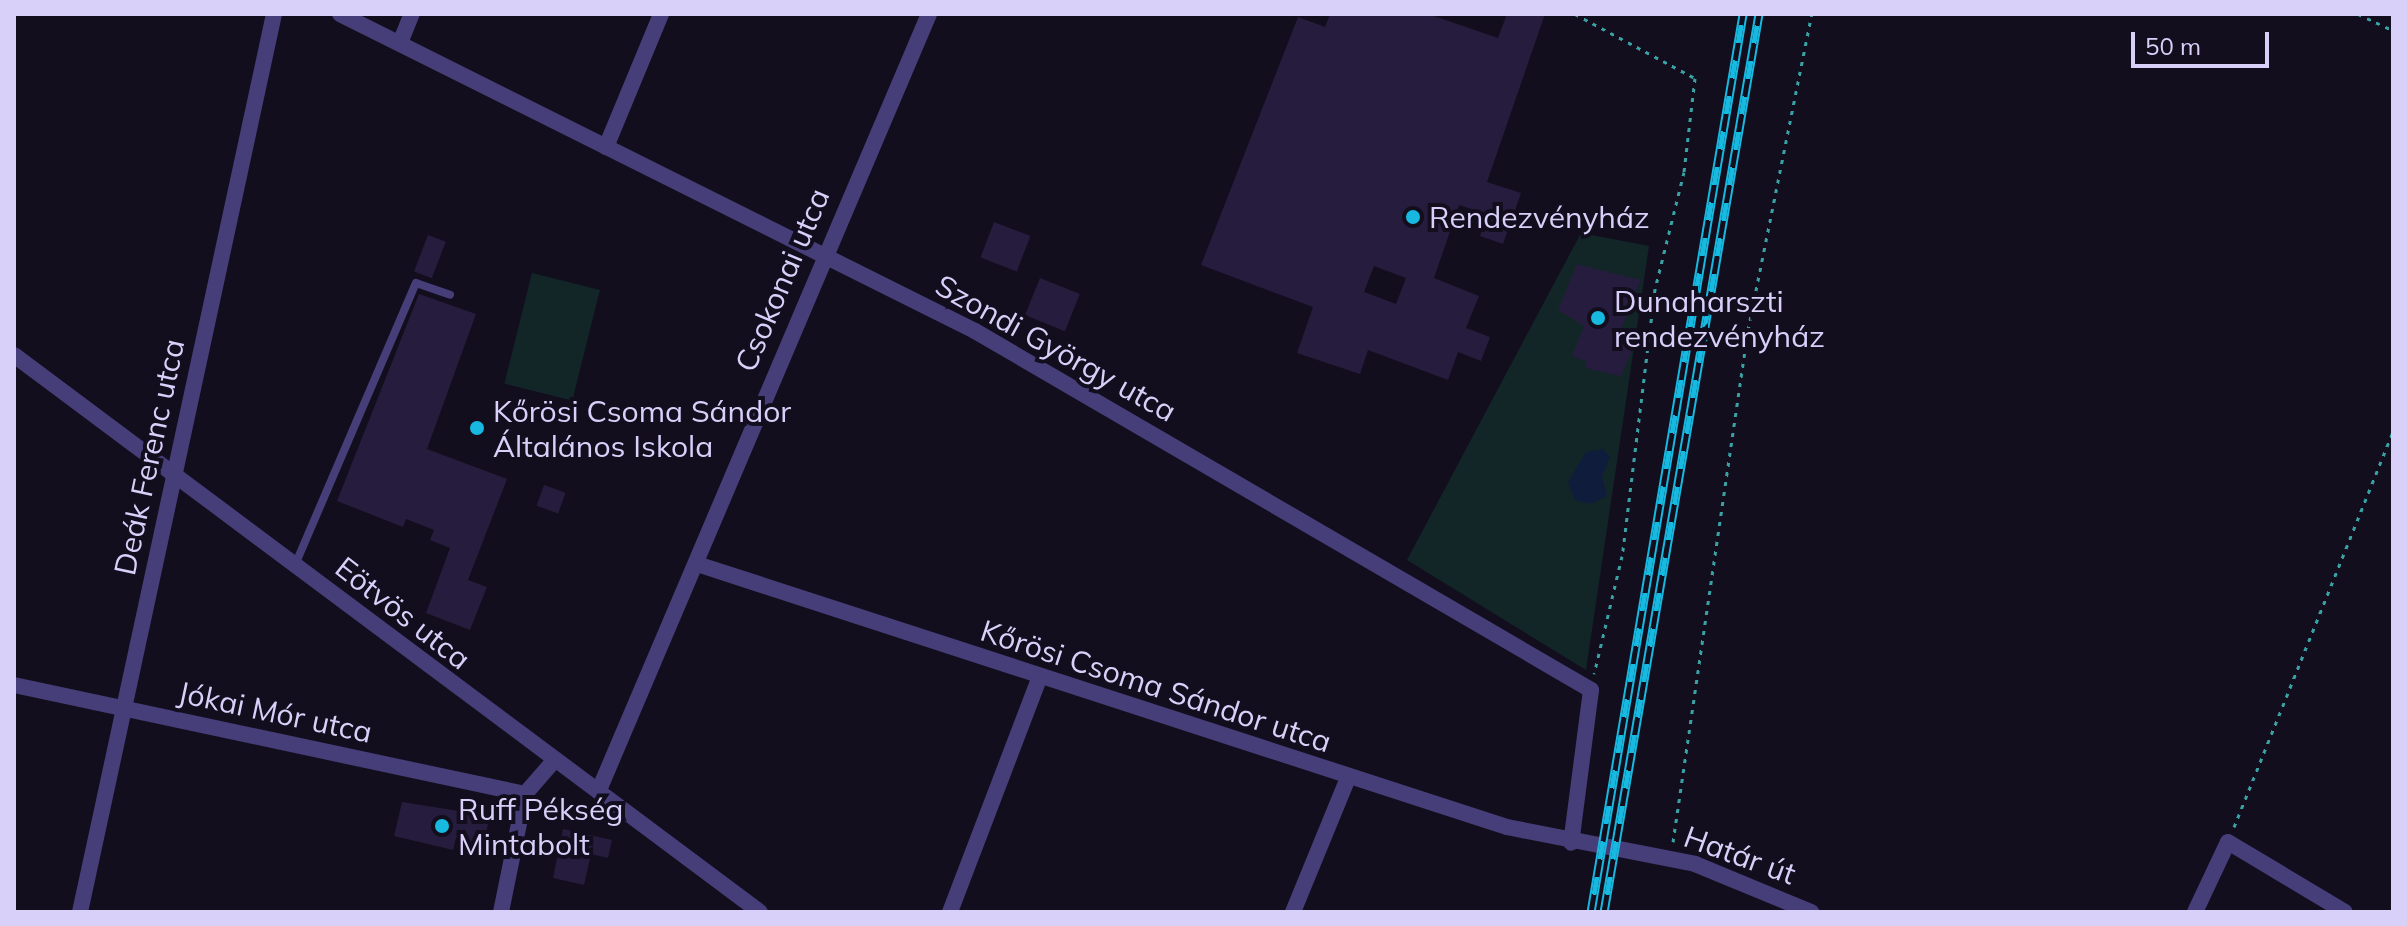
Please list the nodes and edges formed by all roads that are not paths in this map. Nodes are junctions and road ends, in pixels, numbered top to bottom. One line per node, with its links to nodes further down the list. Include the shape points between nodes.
1 (274, 14): 11 (street, Deák Ferenc utca)
2 (340, 14): 6 (street, Szondi György utca)
3 (412, 14): 6 (street)
4 (661, 14): 7 (street)
5 (929, 14): 8 (street, Csokonai utca)
6 (400, 43): 7 (street, Szondi György utca)
7 (606, 147): 8 (street, Szondi György utca)
8 (821, 256): 12 (street, Csokonai utca); 21 (street, Szondi György utca, via 975,331 1591,690)
9 (450, 295): 13 (lane, via 416,283)
10 (14, 355): 11 (street, Eötvös utca)
11 (174, 471): 13 (street, Eötvös utca); 16 (street, Deák Ferenc utca)
12 (697, 564): 14 (street, Kőrösi Csoma Sándor utca); 19 (street, Csokonai utca)
13 (295, 565): 17 (street, Eötvös utca)
14 (1039, 679): 18 (street, Kőrösi Csoma Sándor utca); 26 (street)
15 (14, 685): 16 (street, Jókai Mór utca)
16 (124, 708): 20 (street, Jókai Mór utca); 23 (street, Deák Ferenc utca)
17 (552, 763): 19 (street, Eötvös utca); 20 (street)
18 (1348, 778): 21 (street, Kőrösi Csoma Sándor utca); 27 (street)
19 (599, 790): 25 (street, Eötvös utca)
20 (525, 794): 24 (street)
21 (1571, 843): 22 (street, Kőrösi Csoma Sándor utca)
22 (1602, 849): 28 (street, Határ út, via 1671,858)
23 (80, 912)
24 (501, 912)
25 (760, 912)
26 (950, 912)
27 (1293, 912)
28 (1811, 912)
29 (2195, 912): 30 (street, via 2228,842)
30 (2345, 912)

